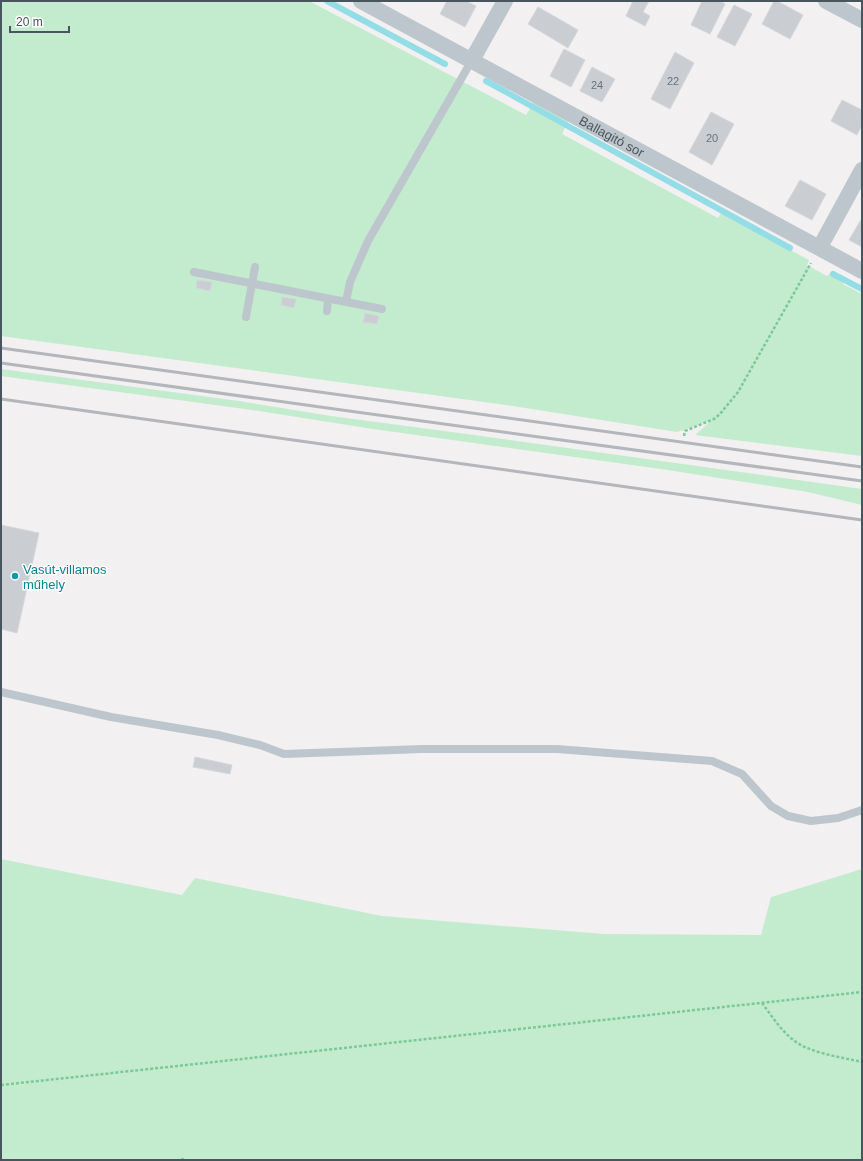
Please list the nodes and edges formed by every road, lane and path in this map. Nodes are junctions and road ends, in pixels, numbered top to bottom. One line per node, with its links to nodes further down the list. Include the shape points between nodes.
1 (361, 1): 5 (street, Ballagitó sor)
2 (505, 1): 5 (street)
3 (826, 1): 4 (street)
4 (862, 20)
5 (472, 60): 7 (street, Ballagitó sor); 13 (lane, via 368,241 350,282)
6 (862, 170): 7 (street)
7 (820, 247): 9 (street, Ballagitó sor); 17 (path, via 738,392 720,414 685,431)
8 (255, 267): 11 (lane)
9 (862, 270)
10 (194, 272): 11 (lane)
11 (252, 284): 12 (lane); 16 (lane)
12 (328, 299): 13 (lane); 15 (lane)
13 (346, 302): 14 (lane)
14 (382, 309)
15 (327, 311)
16 (246, 317)
17 (684, 436)
18 (1, 692): 19 (lane, via 111,717 260,744 284,754 422,749 557,749 712,761 742,774 771,806 788,816 812,821 838,818)
19 (862, 810)
20 (862, 992): 21 (path)
21 (762, 1003): 22 (path, via 792,1040 808,1049); 23 (path)
22 (862, 1062)
23 (1, 1085)

